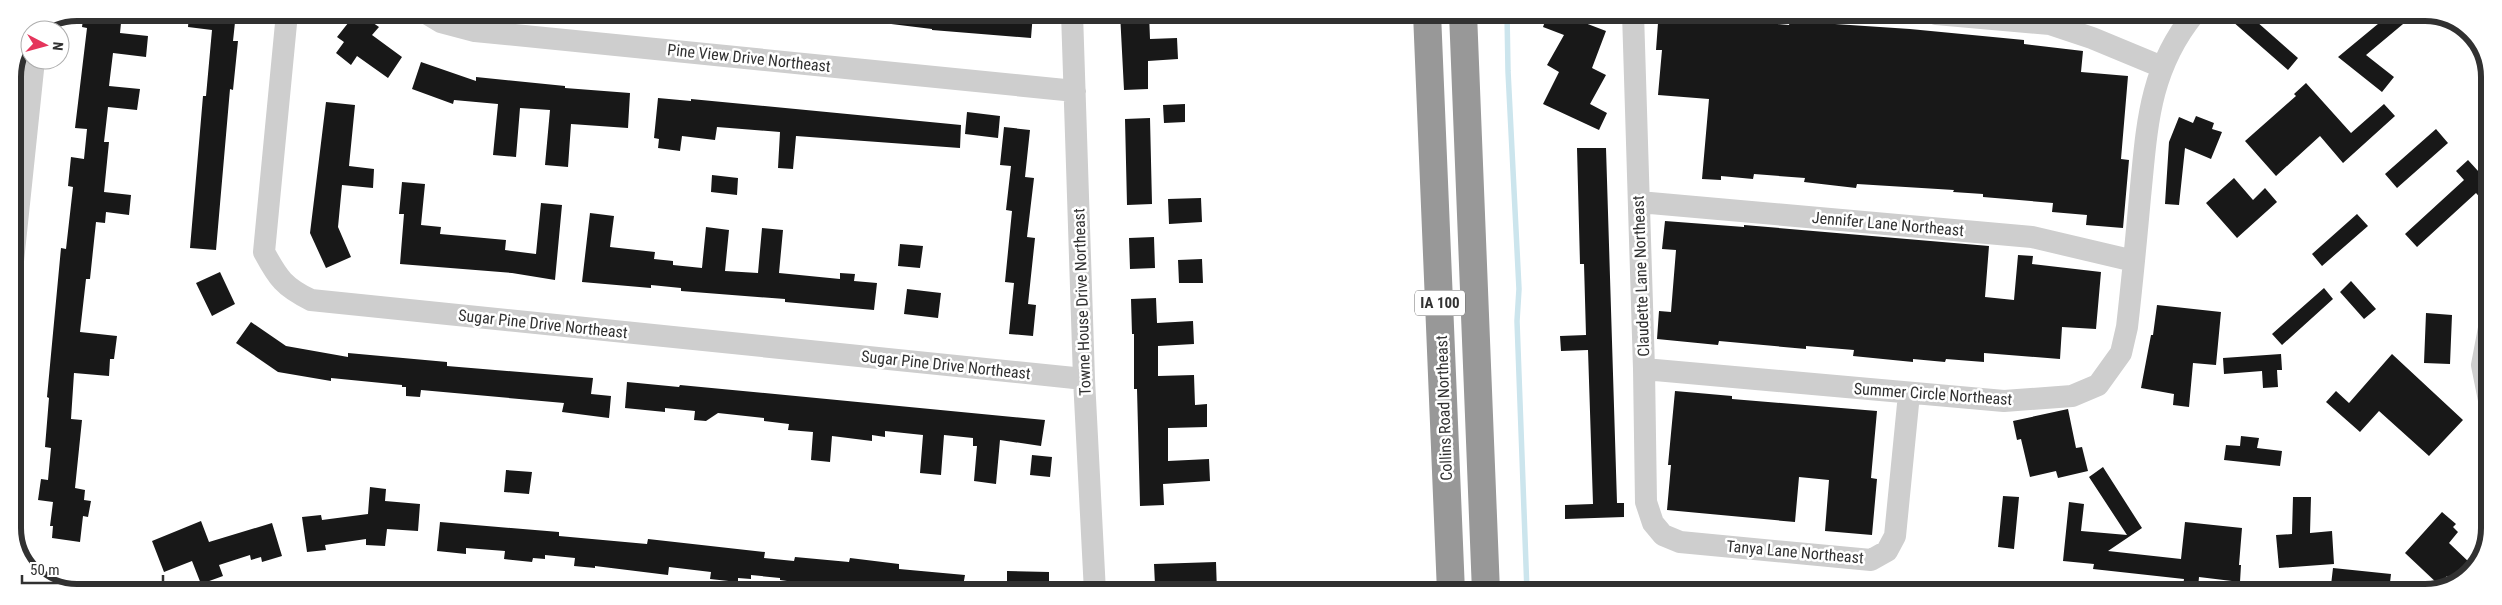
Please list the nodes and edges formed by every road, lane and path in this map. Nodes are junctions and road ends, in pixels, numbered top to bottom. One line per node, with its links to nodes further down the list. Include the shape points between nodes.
1 (286, 21): 16 (street, Sugar Pine Drive Northeast, via 264,252 277,276 290,290 311,300)
2 (439, 21): 11 (street, Pine View Drive Northeast, via 475,31)
3 (1072, 21): 11 (street, Towne House Drive Northeast)
4 (1427, 21): 20 (highway, Collins Road Northeast / IA 100)
5 (1463, 21): 21 (highway, IA 100)
6 (1633, 21): 13 (street, Claudette Lane Northeast)
7 (2016, 21): 9 (street, via 2050,24)
8 (2188, 21): 9 (street, Summer Circle Northeast, via 2176,36)
9 (2162, 66): 14 (street, Summer Circle Northeast, via 2148,112)
10 (33, 70): 12 (street)
11 (1075, 91): 16 (street, Towne House Drive Northeast)
12 (21, 184)
13 (1639, 202): 14 (street, Jennifer Lane Northeast, via 2032,237); 15 (street, Claudette Lane Northeast)
14 (2134, 261): 17 (street, Summer Circle Northeast, via 2128,327 2121,353 2098,385 2072,396 2004,401)
15 (1644, 369): 17 (street, Summer Circle Northeast); 18 (street, Claudette Lane Northeast, via 1646,502 1653,523)
16 (1084, 379): 19 (street, Towne House Drive Northeast)
17 (1909, 394): 18 (street, Tanya Lane Northeast, via 1895,536 1886,550 1871,560 1680,542)
18 (1663, 535)
19 (1094, 584)
20 (1451, 584)
21 (1486, 584)

